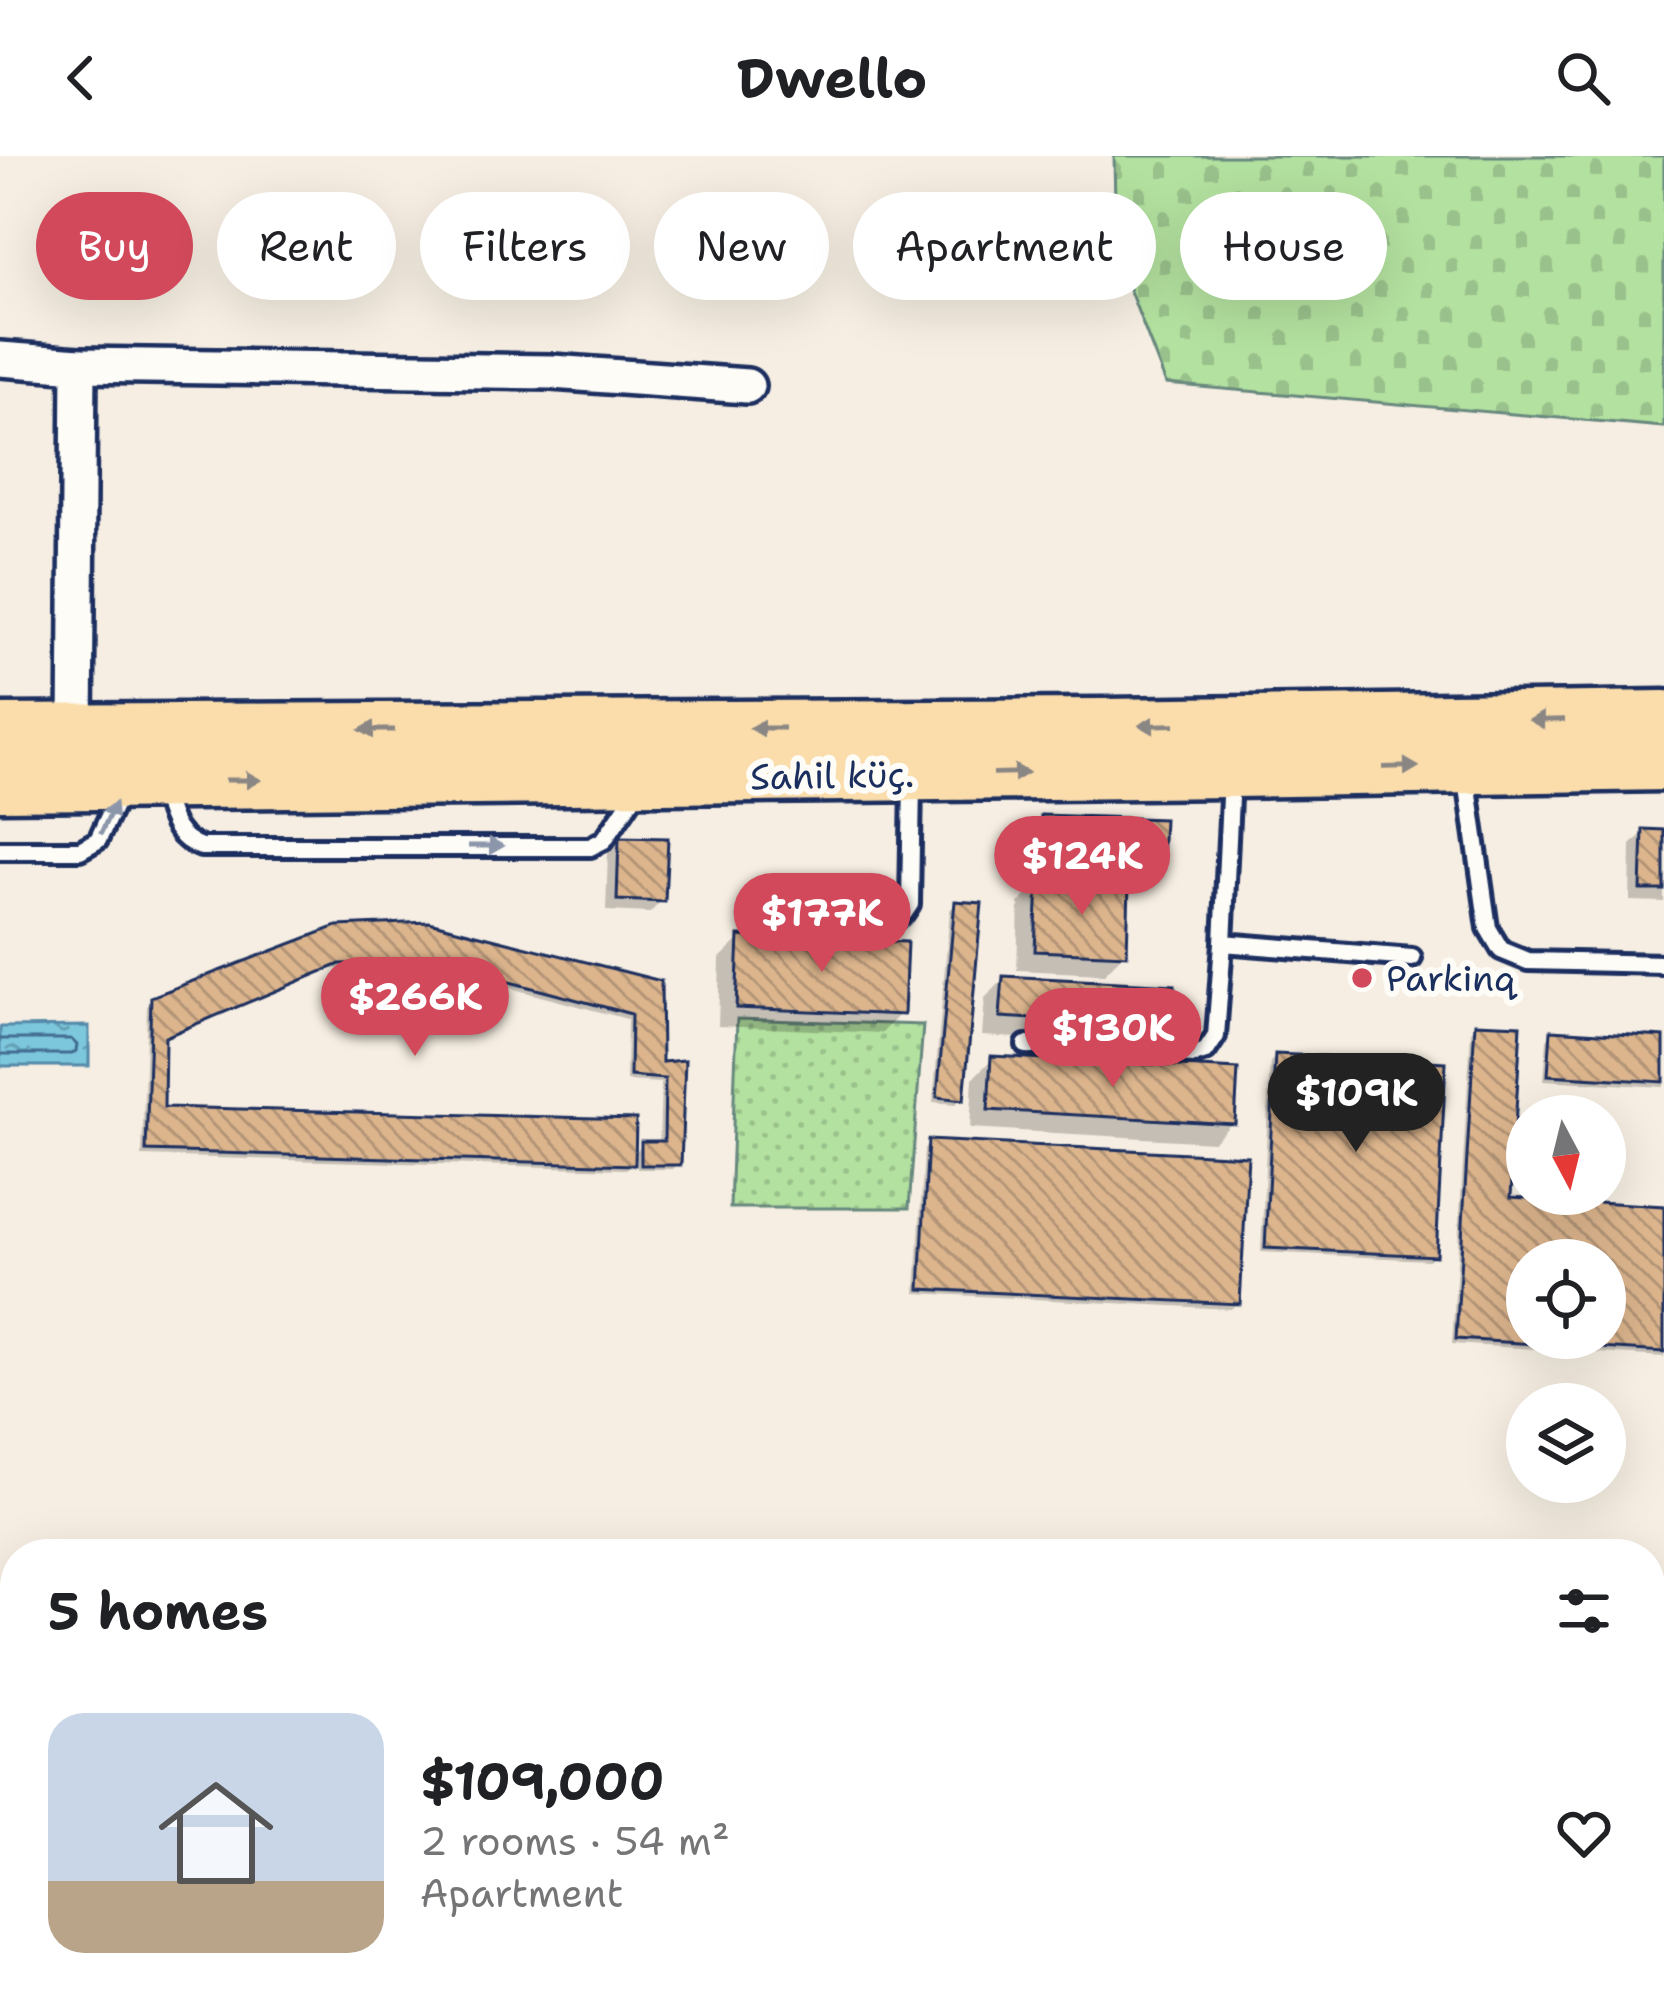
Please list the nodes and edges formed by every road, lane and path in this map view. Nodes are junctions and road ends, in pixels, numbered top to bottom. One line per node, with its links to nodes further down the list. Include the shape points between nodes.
1 (0, 359): 2 (street)
2 (80, 365): 3 (street, via 552,372); 5 (street)
3 (747, 386)
4 (1664, 718): 5 (main road, Sahil küç., one-way to 5)
5 (76, 731): 6 (main road, Sahil küç.)
6 (0, 732)
7 (1664, 763): 8 (main road, Sahil küç.)
8 (1465, 766): 9 (main road, Sahil küç., one-way to 8); 17 (lane, via 1488,928 1501,950 1528,962)
9 (1231, 770): 10 (main road, Sahil küç., one-way to 9); 15 (lane)
10 (912, 774): 11 (main road, Sahil küç., one-way to 10); 14 (lane, via 904,914 893,921)
11 (142, 781): 12 (main road, Sahil küç.); 13 (lane, one-way to 11, via 80,850 98,840)
12 (0, 783)
13 (0, 850)
14 (772, 920)
15 (1223, 943): 16 (lane); 18 (lane, via 1216,1036 1206,1051)
16 (1412, 958)
17 (1664, 964)
18 (1026, 1045)

